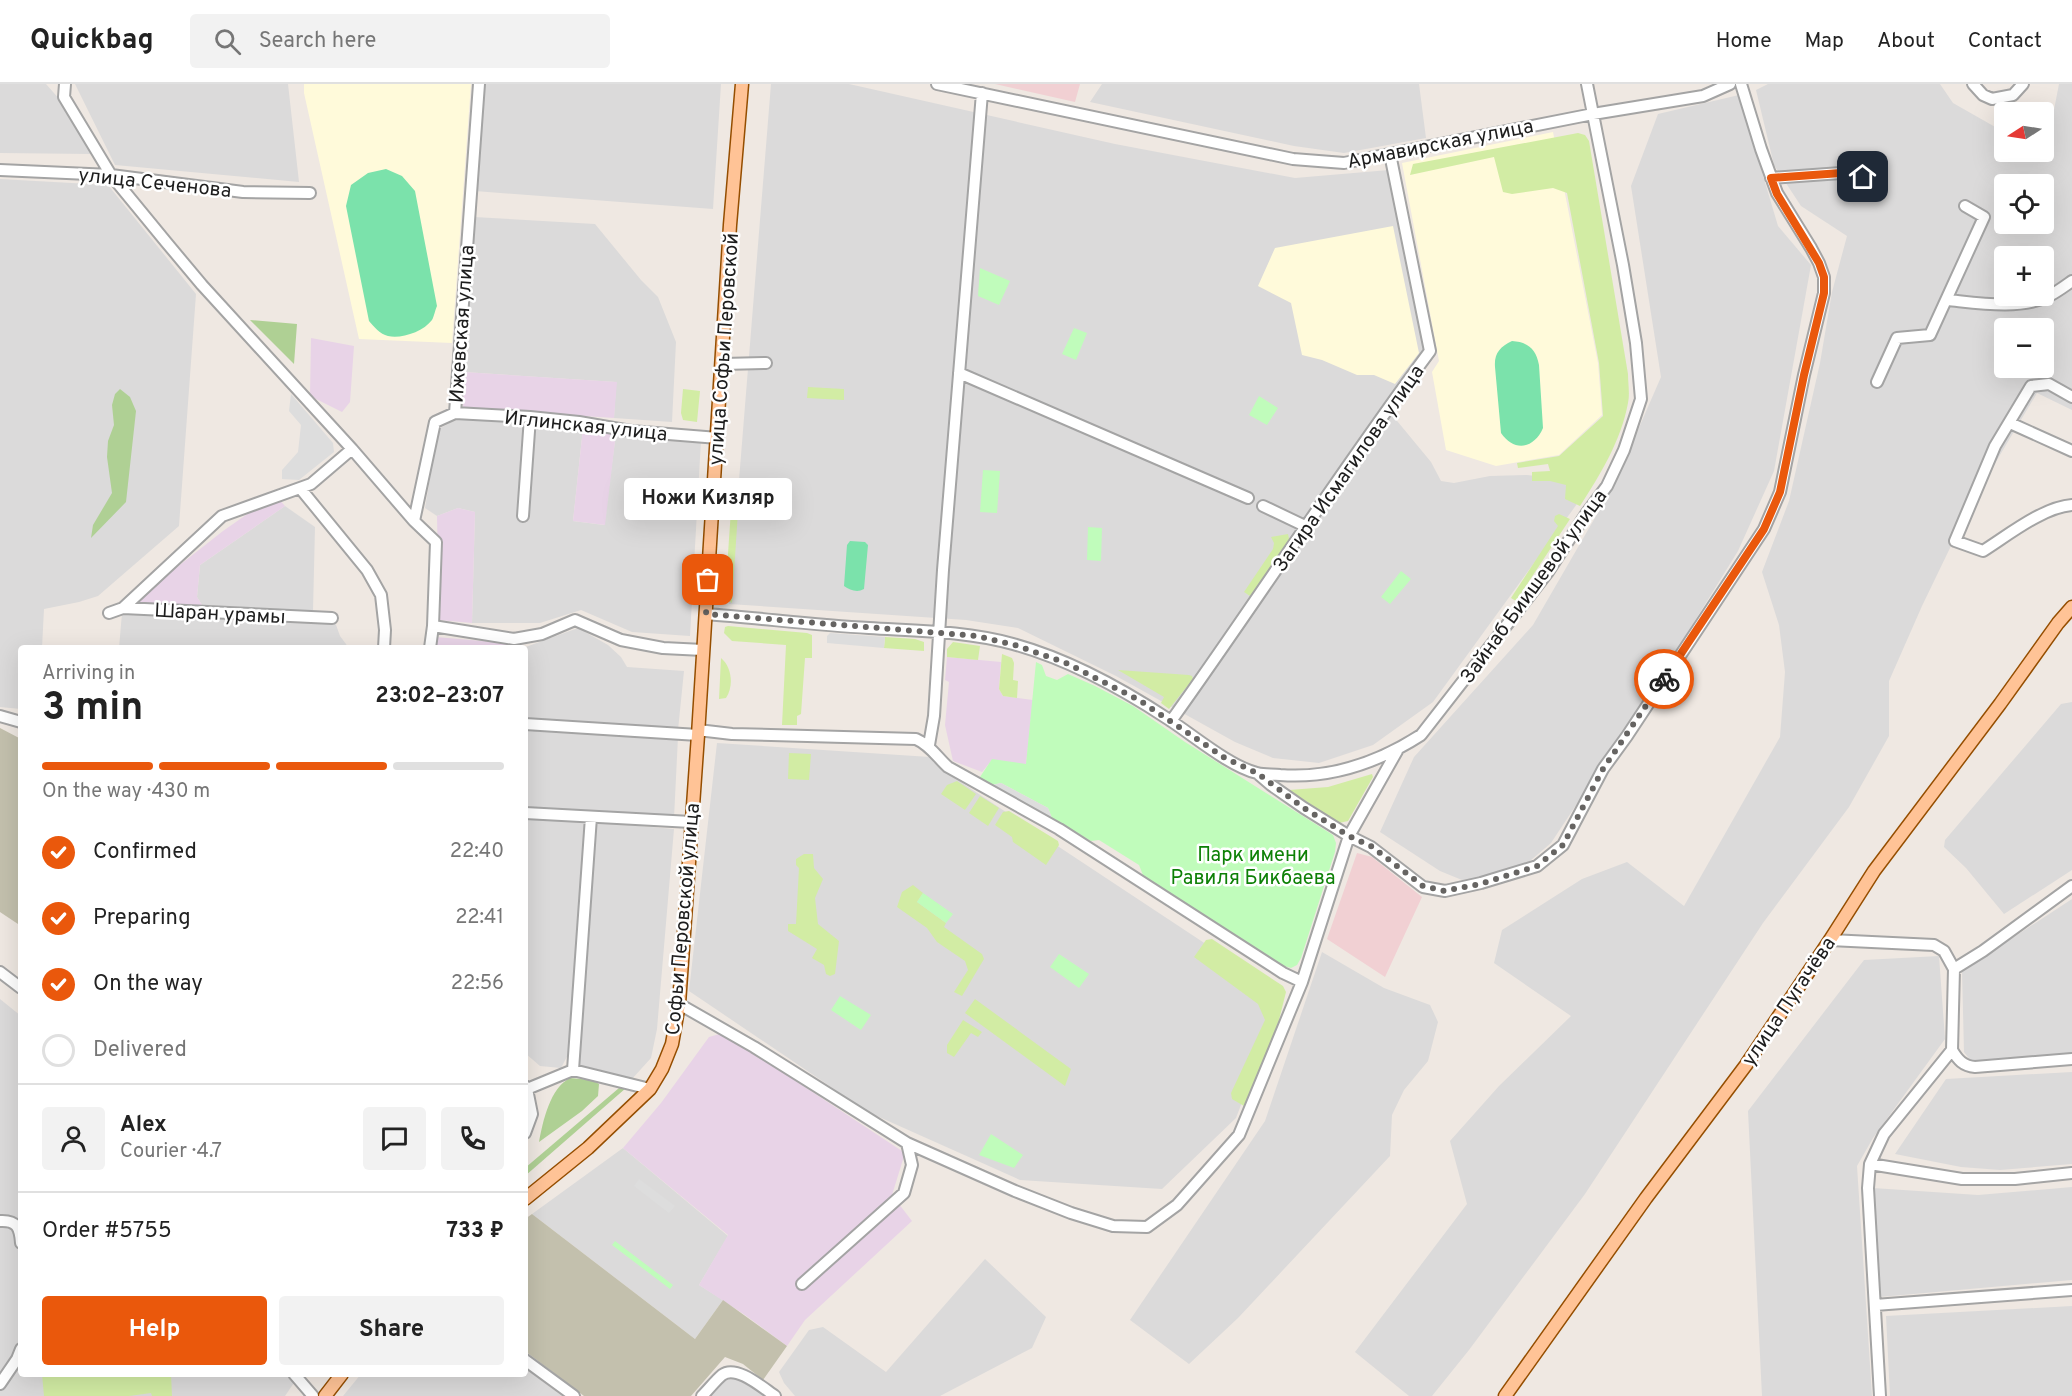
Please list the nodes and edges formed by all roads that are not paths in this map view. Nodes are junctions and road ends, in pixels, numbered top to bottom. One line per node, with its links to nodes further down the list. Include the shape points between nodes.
1 (65, 84): 14 (street, via 64,98)
2 (479, 84): 26 (street, Ижевская улица)
3 (742, 84): 22 (main road, улица Софьи Перовской)
4 (937, 84): 10 (street, Армавирская улица)
5 (1587, 84): 11 (street, Зайнаб Биишевой улица)
6 (1730, 84): 11 (street, Армавирская улица, via 1703,96)
7 (1741, 84): 16 (street)
8 (1973, 84): 9 (street, via 1992,99 2013,95)
9 (2024, 84)
10 (982, 93): 12 (street, Армавирская улица, via 1293,159 1344,163); 23 (street)
11 (1593, 114): 12 (street, Армавирская улица); 55 (street, Зайнаб Биишевой улица, via 1633,319 1641,399 1624,450 1606,486 1548,572 1421,735)
12 (1390, 154): 38 (street, Загира Исмагилова улица, via 1430,351)
13 (0, 170): 14 (street, улица Сеченова)
14 (111, 175): 17 (street, улица Сеченова, via 243,192); 30 (street, via 202,285)
15 (1863, 177): 16 (street, via 1841,173)
16 (1771, 178): 60 (street, via 1824,277 1824,293 1780,492 1764,529 1603,769 1563,845 1537,866 1444,891 1423,886 1371,846)
17 (310, 193)
18 (1965, 206): 20 (street, via 1984,217)
19 (2072, 281): 20 (street, via 2049,297 2022,303)
20 (1948, 300): 24 (street, via 1930,335 1897,338)
21 (766, 363): 22 (street)
22 (723, 364): 29 (main road, улица Софьи Перовской)
23 (959, 373): 33 (street); 45 (street)
24 (1877, 382)
25 (2072, 397): 28 (street, via 2049,384 2031,386)
26 (455, 413): 27 (street, Иглинская улица); 37 (street, Ижевская улица, via 435,422)
27 (530, 417): 29 (street, Иглинская улица); 36 (street)
28 (2010, 423): 31 (street); 34 (street, via 1995,446 1955,541 1983,551 2036,518)
29 (717, 438): 42 (main road, улица Софьи Перовской)
30 (352, 448): 32 (street, via 312,484); 37 (street)
31 (2072, 451)
32 (300, 488): 40 (street, via 222,516); 46 (street, via 367,570 381,595)
33 (1248, 498)
34 (2072, 505)
35 (1263, 506): 38 (street)
36 (523, 516)
37 (414, 521): 44 (street, via 436,542)
38 (1305, 526): 51 (street, Загира Исмагилова улица)
39 (2072, 607): 62 (main road, улица Пугачёва, via 1874,872)
40 (123, 608): 41 (street, Шаран урамы); 43 (street, Шаран урамы)
41 (109, 613)
42 (706, 614): 45 (street, Зайнаб Биишевой улица); 48 (main road, Софьи Перовской улица)
43 (332, 618)
44 (433, 626): 47 (street); 48 (street, via 514,639 575,620 621,640)
45 (939, 632): 51 (street, Зайнаб Биишевой улица, via 1015,645 1066,663); 54 (street)
46 (384, 645)
47 (430, 645)
48 (703, 650): 53 (main road, Софьи Перовской улица)
49 (0, 716): 50 (street)
50 (18, 721)
51 (1171, 721): 56 (street, Зайнаб Биишевой улица, via 1225,758)
52 (528, 724): 53 (street)
53 (698, 733): 54 (street, via 916,739); 59 (main road, Софьи Перовской улица)
54 (929, 745): 65 (street, via 948,767 1059,829)
55 (1398, 750): 56 (street, Зайнаб Биишевой улица, via 1354,767 1312,776); 60 (street, Зайнаб Биишевой улица)
56 (1257, 773): 60 (street)
57 (528, 813): 58 (street)
58 (591, 817): 59 (street); 70 (street)
59 (691, 822): 67 (main road, Софьи Перовской улица)
60 (1349, 836): 65 (street, Зайнаб Биишевой улица)
61 (2072, 886): 63 (street)
62 (1830, 940): 63 (street, via 1934,945 1944,951); 94 (main road, улица Пугачёва, via 1746,1065)
63 (1954, 969): 68 (street)
64 (0, 972): 66 (street)
65 (1302, 982): 75 (street, Зайнаб Биишевой улица, via 1239,1135 1177,1205 1147,1227 1113,1226 1071,1213)
66 (18, 986)
67 (679, 1004): 72 (main road, Софьи Перовской улица, via 672,1044); 75 (street, Зайнаб Биишевой улица)
68 (1952, 1050): 69 (street, via 1965,1066 1975,1067); 76 (street, via 1884,1134)
69 (2072, 1059)
70 (573, 1070): 71 (street); 72 (street)
71 (528, 1087)
72 (650, 1089): 78 (main road, Софьи Перовской улица, via 588,1148)
73 (528, 1097): 74 (street, via 532,1114)
74 (528, 1125)
75 (907, 1143): 81 (street, via 912,1165 904,1193)
76 (1870, 1164): 77 (street, via 1962,1179); 83 (street)
77 (2072, 1173)
78 (528, 1197)
79 (0, 1221): 80 (street)
80 (18, 1227)
81 (802, 1284)
82 (2072, 1290): 83 (street)
83 (1875, 1305): 95 (street)
84 (18, 1356): 88 (street)
85 (528, 1362): 91 (street)
86 (297, 1377): 89 (street)
87 (340, 1377): 90 (main road)
88 (0, 1384)
89 (313, 1396)
90 (324, 1396)
91 (574, 1396)
92 (702, 1396): 93 (street, via 722,1375 732,1371)
93 (776, 1396)
94 (1505, 1396)
95 (1880, 1396)

